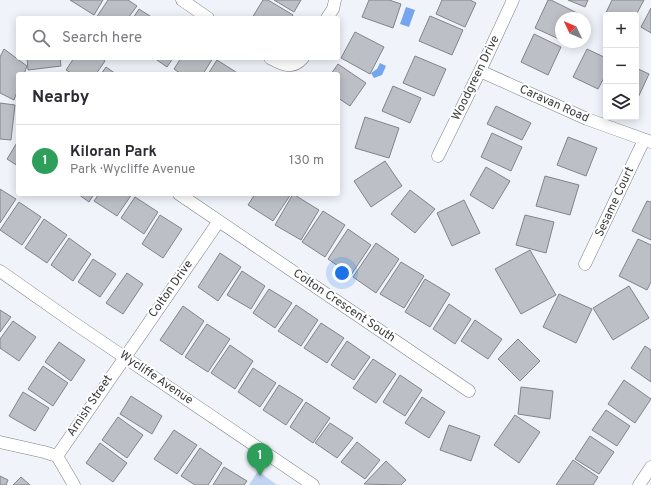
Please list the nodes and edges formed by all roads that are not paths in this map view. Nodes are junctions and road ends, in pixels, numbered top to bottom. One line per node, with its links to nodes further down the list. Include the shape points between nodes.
1 (182, 0): 4 (street)
2 (335, 0): 5 (street)
3 (513, 0): 8 (street, Woodgreen Drive)
4 (205, 16)
5 (328, 16)
6 (274, 60): 7 (street, via 286,66 294,66)
7 (301, 60)
8 (480, 71): 9 (street, Caravan Road, via 586,119); 10 (street, Woodgreen Drive)
9 (648, 141): 13 (street, Sesame Court)
10 (438, 156)
11 (182, 196): 12 (street, Colton Crescent South)
12 (219, 221): 15 (street, Colton Drive); 16 (street, Colton Crescent South)
13 (585, 264)
14 (0, 271): 15 (street, Wycliffe Avenue)
15 (124, 356): 18 (street, Arnish Street); 21 (street, Wycliffe Avenue)
16 (469, 391)
17 (0, 442): 18 (street)
18 (57, 456): 20 (street)
19 (651, 467): 22 (street)
20 (74, 485)
21 (312, 485)
22 (639, 485)

